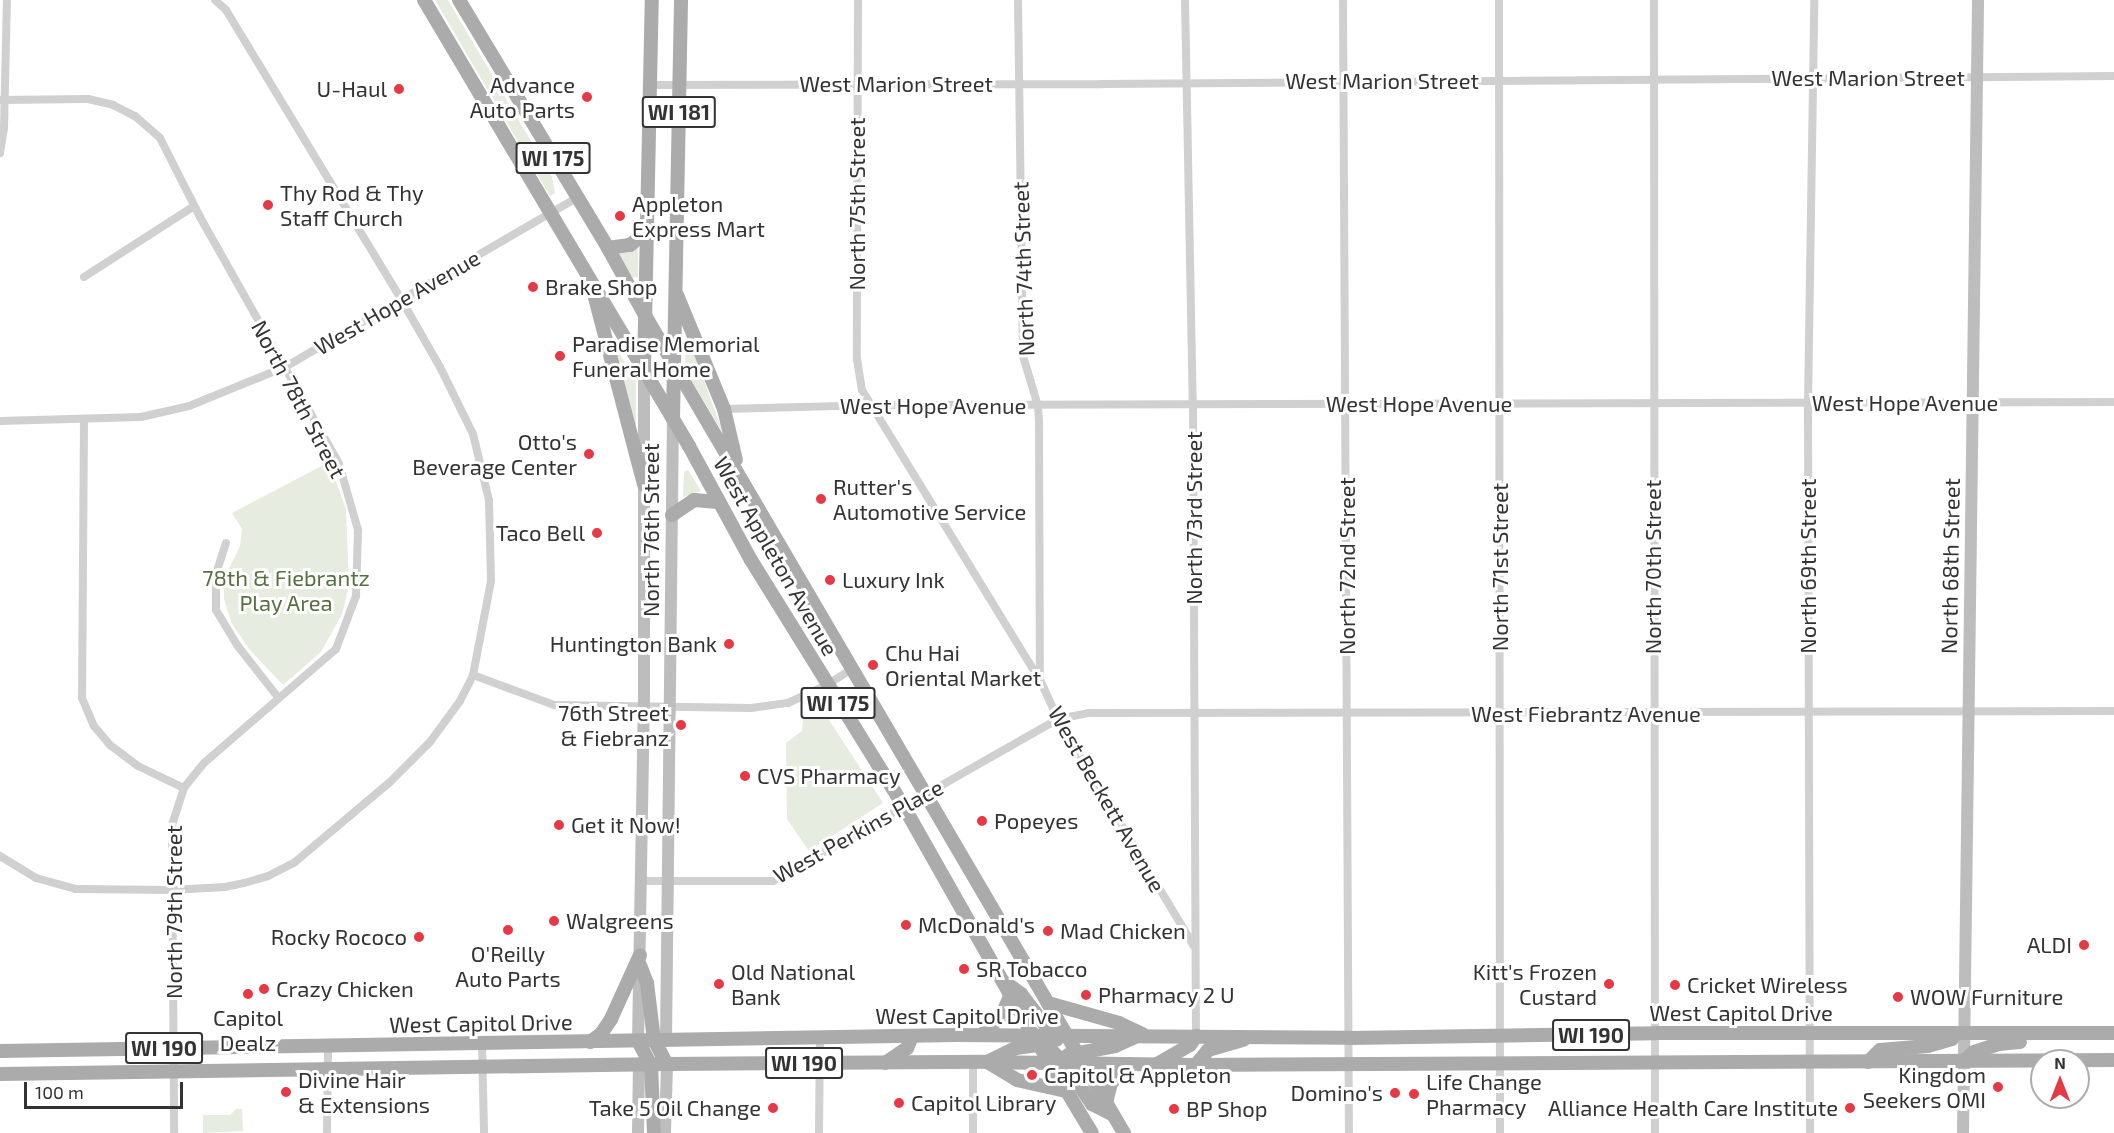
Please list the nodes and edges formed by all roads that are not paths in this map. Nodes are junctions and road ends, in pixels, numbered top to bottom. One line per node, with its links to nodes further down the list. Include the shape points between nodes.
1 (7, 0): 26 (street)
2 (215, 0): 36 (street, via 226,10)
3 (424, 0): 30 (main road, West Appleton Avenue / WI 175)
4 (459, 0): 28 (main road, West Appleton Avenue / WI 175)
5 (652, 0): 25 (main road, North 76th Street / WI 181)
6 (681, 0): 22 (main road, North 76th Street / WI 181)
7 (858, 0): 21 (street, North 75th Street)
8 (1018, 0): 23 (street, North 74th Street)
9 (1185, 0): 24 (street, North 73rd Street)
10 (1343, 0): 19 (street, North 72nd Street)
11 (1499, 0): 20 (street, North 71st Street)
12 (1654, 0): 16 (street, North 70th Street)
13 (1814, 0): 17 (street, North 69th Street)
14 (1978, 0): 18 (main road, North 68th Street)
15 (2114, 76): 18 (street, West Marion Street)
16 (1654, 78): 17 (street, West Marion Street); 20 (street, West Marion Street); 44 (street, North 70th Street)
17 (1813, 78): 18 (street, West Marion Street); 45 (street, North 69th Street)
18 (1976, 78): 41 (main road, North 68th Street)
19 (1343, 81): 20 (street, West Marion Street); 24 (street, West Marion Street); 48 (street, North 72nd Street)
20 (1499, 81): 43 (street, North 71st Street)
21 (858, 83): 22 (street, West Marion Street); 23 (street, West Marion Street); 46 (street, North 75th Street, via 857,359 862,390)
22 (680, 84): 25 (street, West Marion Street); 35 (main road, North 76th Street / WI 181)
23 (1018, 84): 24 (street, West Marion Street); 49 (street, North 74th Street, via 1023,356)
24 (1186, 84): 47 (street, North 73rd Street)
25 (650, 85): 31 (main road, North 76th Street / WI 181)
26 (2, 100): 27 (street); 29 (street, North 78th Street, via 88,99 135,116 160,138)
27 (0, 153)
28 (576, 198): 30 (street, West Hope Avenue); 32 (main road, West Appleton Avenue / WI 175)
29 (194, 206): 33 (street); 39 (street, North 78th Street)
30 (552, 214): 34 (main road, West Appleton Avenue / WI 175); 36 (street, West Hope Avenue)
31 (647, 231): 32 (main road, via 630,245); 37 (main road, North 76th Street / WI 181)
32 (608, 248): 37 (main road, West Appleton Avenue / WI 175)
33 (84, 277)
34 (591, 280): 40 (main road, West Appleton Avenue / WI 175); 55 (main road)
35 (676, 292): 38 (main road, North 76th Street / WI 181); 50 (main road)
36 (401, 299): 39 (street, West Hope Avenue); 60 (street, via 472,434 489,500 491,581)
37 (646, 317): 38 (main road, West Appleton Avenue / WI 175); 40 (main road, North 76th Street / WI 181)
38 (674, 362): 51 (main road, North 76th Street / WI 181); 54 (main road, West Appleton Avenue / WI 175)
39 (285, 368): 53 (street, West Hope Avenue, via 189,406 141,417); 63 (street, North 78th Street, via 339,464 358,530 356,596 336,649)
40 (644, 370): 51 (main road, West Appleton Avenue / WI 175); 55 (main road, North 76th Street / WI 181)
41 (1974, 402): 42 (street, West Hope Avenue); 45 (street, West Hope Avenue); 67 (main road, North 68th Street)
42 (2114, 402)
43 (1499, 403): 44 (street, West Hope Avenue); 48 (street, West Hope Avenue); 71 (street, North 71st Street)
44 (1653, 403): 45 (street, West Hope Avenue); 72 (street, North 70th Street)
45 (1808, 403): 69 (street, North 69th Street)
46 (872, 405): 49 (street, West Hope Avenue); 50 (street, West Hope Avenue); 61 (street, West Beckett Avenue)
47 (1193, 405): 48 (street, West Hope Avenue); 49 (street, West Hope Avenue); 68 (street, North 73rd Street)
48 (1347, 405): 70 (street, North 72nd Street)
49 (1038, 406): 61 (street, North 74th Street)
50 (724, 409): 54 (main road)
51 (672, 418): 56 (main road, West Appleton Avenue / WI 175); 57 (main road, North 76th Street / WI 181)
52 (0, 420): 53 (street, West Hope Avenue)
53 (84, 420): 74 (street, via 82,698 94,726 110,745 138,766)
54 (739, 474): 59 (main road, West Appleton Avenue / WI 175)
55 (644, 485): 64 (main road, North 76th Street / WI 181)
56 (718, 502): 57 (main road, via 694,500); 62 (main road, West Appleton Avenue / WI 175)
57 (672, 515): 65 (main road, North 76th Street / WI 181)
58 (226, 543): 63 (street, via 216,573 216,610 237,645)
59 (852, 669): 62 (street); 75 (main road, West Appleton Avenue / WI 175)
60 (473, 675): 64 (street, via 554,705); 80 (street, via 449,717 418,756 295,862 244,883)
61 (1040, 680): 73 (street, West Beckett Avenue)
62 (827, 685): 65 (street, via 788,703 751,708); 76 (main road, West Appleton Avenue / WI 175)
63 (278, 696): 74 (street, North 78th Street, via 204,763)
64 (644, 706): 65 (street); 78 (main road, North 76th Street / WI 181)
65 (670, 706): 79 (main road, North 76th Street / WI 181)
66 (2114, 711): 67 (street, West Fiebrantz Avenue)
67 (1968, 712): 69 (street, West Fiebrantz Avenue); 91 (main road, North 68th Street)
68 (1195, 713): 70 (street, West Fiebrantz Avenue); 73 (street, West Fiebrantz Avenue, via 1089,713); 81 (street, North 73rd Street)
69 (1808, 713): 72 (street, West Fiebrantz Avenue); 90 (street, North 69th Street)
70 (1348, 714): 71 (street, West Fiebrantz Avenue); 98 (street, North 72nd Street)
71 (1502, 714): 72 (street, West Fiebrantz Avenue); 96 (street, North 71st Street)
72 (1654, 714): 86 (street, North 70th Street)
73 (1058, 719): 75 (street, West Perkins Place); 81 (street, West Beckett Avenue)
74 (184, 788): 80 (street, North 79th Street, via 172,825)
75 (925, 794): 76 (street, West Perkins Place); 85 (main road, West Appleton Avenue / WI 175)
76 (904, 807): 79 (street, West Perkins Place, via 773,882); 83 (main road, West Appleton Avenue / WI 175)
77 (0, 856): 80 (street, via 36,878 76,889)
78 (642, 881): 79 (street, West Perkins Place); 82 (main road, North 76th Street / WI 181)
79 (667, 882): 100 (main road, North 76th Street / WI 181)
80 (171, 890): 105 (street, North 79th Street)
81 (1194, 946): 93 (street, North 73rd Street)
82 (640, 960): 100 (main road); 101 (main road, North 76th Street / WI 181); 102 (main road, via 611,1019)
83 (1002, 980): 84 (main road, West Appleton Avenue / WI 175); 99 (main road, via 1021,994)
84 (1010, 996): 89 (main road, via 1002,1015); 99 (main road, West Appleton Avenue / WI 175)
85 (1048, 1003): 92 (main road, via 1119,1023); 99 (main road, West Appleton Avenue / WI 175)
86 (1656, 1033): 90 (main road, West Capitol Drive / WI 190); 96 (main road, West Capitol Drive / WI 190); 112 (street, North 70th Street)
87 (2114, 1033): 88 (main road, West Capitol Drive / WI 190)
88 (2041, 1034): 91 (main road, West Capitol Drive / WI 190); 109 (main road, via 2028,1041 1998,1044 1974,1052)
89 (982, 1035): 95 (main road, West Capitol Drive / WI 190); 99 (main road, West Capitol Drive / WI 190)
90 (1809, 1035): 91 (main road, West Capitol Drive / WI 190); 113 (street, North 69th Street)
91 (1964, 1035): 109 (main road, North 68th Street); 114 (main road, via 1928,1046 1880,1050)
92 (1143, 1036): 93 (main road, West Capitol Drive / WI 190); 99 (main road, West Capitol Drive / WI 190); 107 (main road)
93 (1196, 1036): 94 (main road, West Capitol Drive / WI 190); 122 (main road, via 1183,1050)
94 (1254, 1036): 98 (main road, West Capitol Drive / WI 190); 123 (main road, via 1208,1050)
95 (912, 1037): 97 (main road, West Capitol Drive / WI 190); 116 (main road, via 907,1048)
96 (1501, 1037): 98 (main road, West Capitol Drive / WI 190); 117 (street, North 71st Street)
97 (820, 1038): 100 (main road, West Capitol Drive / WI 190); 115 (street)
98 (1349, 1038): 120 (street, North 72nd Street)
99 (1049, 1039): 107 (main road, West Appleton Avenue / WI 175); 107 (main road); 111 (main road, via 1016,1048)
100 (660, 1040): 101 (main road, West Capitol Drive / WI 190); 118 (main road, North 76th Street / WI 181)
101 (638, 1041): 102 (main road, West Capitol Drive / WI 190); 121 (main road, North 76th Street / WI 181)
102 (590, 1042): 103 (main road, West Capitol Drive / WI 190)
103 (483, 1044): 104 (main road, West Capitol Drive / WI 190); 124 (street)
104 (328, 1047): 105 (main road, West Capitol Drive / WI 190); 125 (street)
105 (174, 1048): 106 (main road, West Capitol Drive / WI 190); 126 (street, North 79th Street)
106 (0, 1051)
107 (1066, 1059): 111 (main road, West Capitol Drive / WI 190); 119 (main road, West Capitol Drive / WI 190); 128 (main road, West Appleton Avenue / WI 175); 129 (main road, West Appleton Avenue / WI 175)
108 (2114, 1060): 109 (main road, West Capitol Drive / WI 190)
109 (1964, 1061): 114 (main road, West Capitol Drive / WI 190); 144 (main road, North 68th Street)
110 (973, 1062): 111 (main road, West Capitol Drive / WI 190); 116 (main road, West Capitol Drive / WI 190); 137 (street)
111 (987, 1062): 128 (main road, via 1017,1080)
112 (1656, 1062): 113 (main road, West Capitol Drive / WI 190); 117 (main road, West Capitol Drive / WI 190); 142 (street, North 70th Street)
113 (1809, 1062): 114 (main road, West Capitol Drive / WI 190); 143 (street, North 69th Street)
114 (1868, 1062)
115 (819, 1063): 116 (main road, West Capitol Drive / WI 190); 118 (main road, West Capitol Drive / WI 190); 136 (street)
116 (885, 1063)
117 (1501, 1063): 120 (main road, West Capitol Drive / WI 190); 141 (street, North 71st Street)
118 (667, 1064): 121 (main road, West Capitol Drive / WI 190); 135 (main road, North 76th Street / WI 181)
119 (1130, 1064): 122 (main road, West Capitol Drive / WI 190); 129 (main road, via 1112,1081)
120 (1349, 1064): 123 (main road, West Capitol Drive / WI 190); 140 (street, North 72nd Street)
121 (645, 1065): 124 (main road, West Capitol Drive / WI 190); 133 (main road, North 76th Street / WI 181); 134 (main road)
122 (1155, 1065): 123 (main road, West Capitol Drive / WI 190)
123 (1196, 1065)
124 (483, 1066): 125 (main road, West Capitol Drive / WI 190); 132 (street)
125 (328, 1070): 126 (main road, West Capitol Drive / WI 190); 131 (street)
126 (173, 1072): 127 (main road, West Capitol Drive / WI 190); 130 (street, North 79th Street)
127 (0, 1074)
128 (1066, 1091): 138 (main road, West Appleton Avenue / WI 175)
129 (1109, 1109): 139 (main road, West Appleton Avenue / WI 175)
130 (174, 1133)
131 (327, 1133)
132 (484, 1133)
133 (638, 1133)
134 (654, 1133)
135 (665, 1133)
136 (819, 1133)
137 (973, 1133)
138 (1092, 1133)
139 (1124, 1133)
140 (1349, 1133)
141 (1500, 1133)
142 (1655, 1133)
143 (1810, 1133)
144 (1963, 1133)

